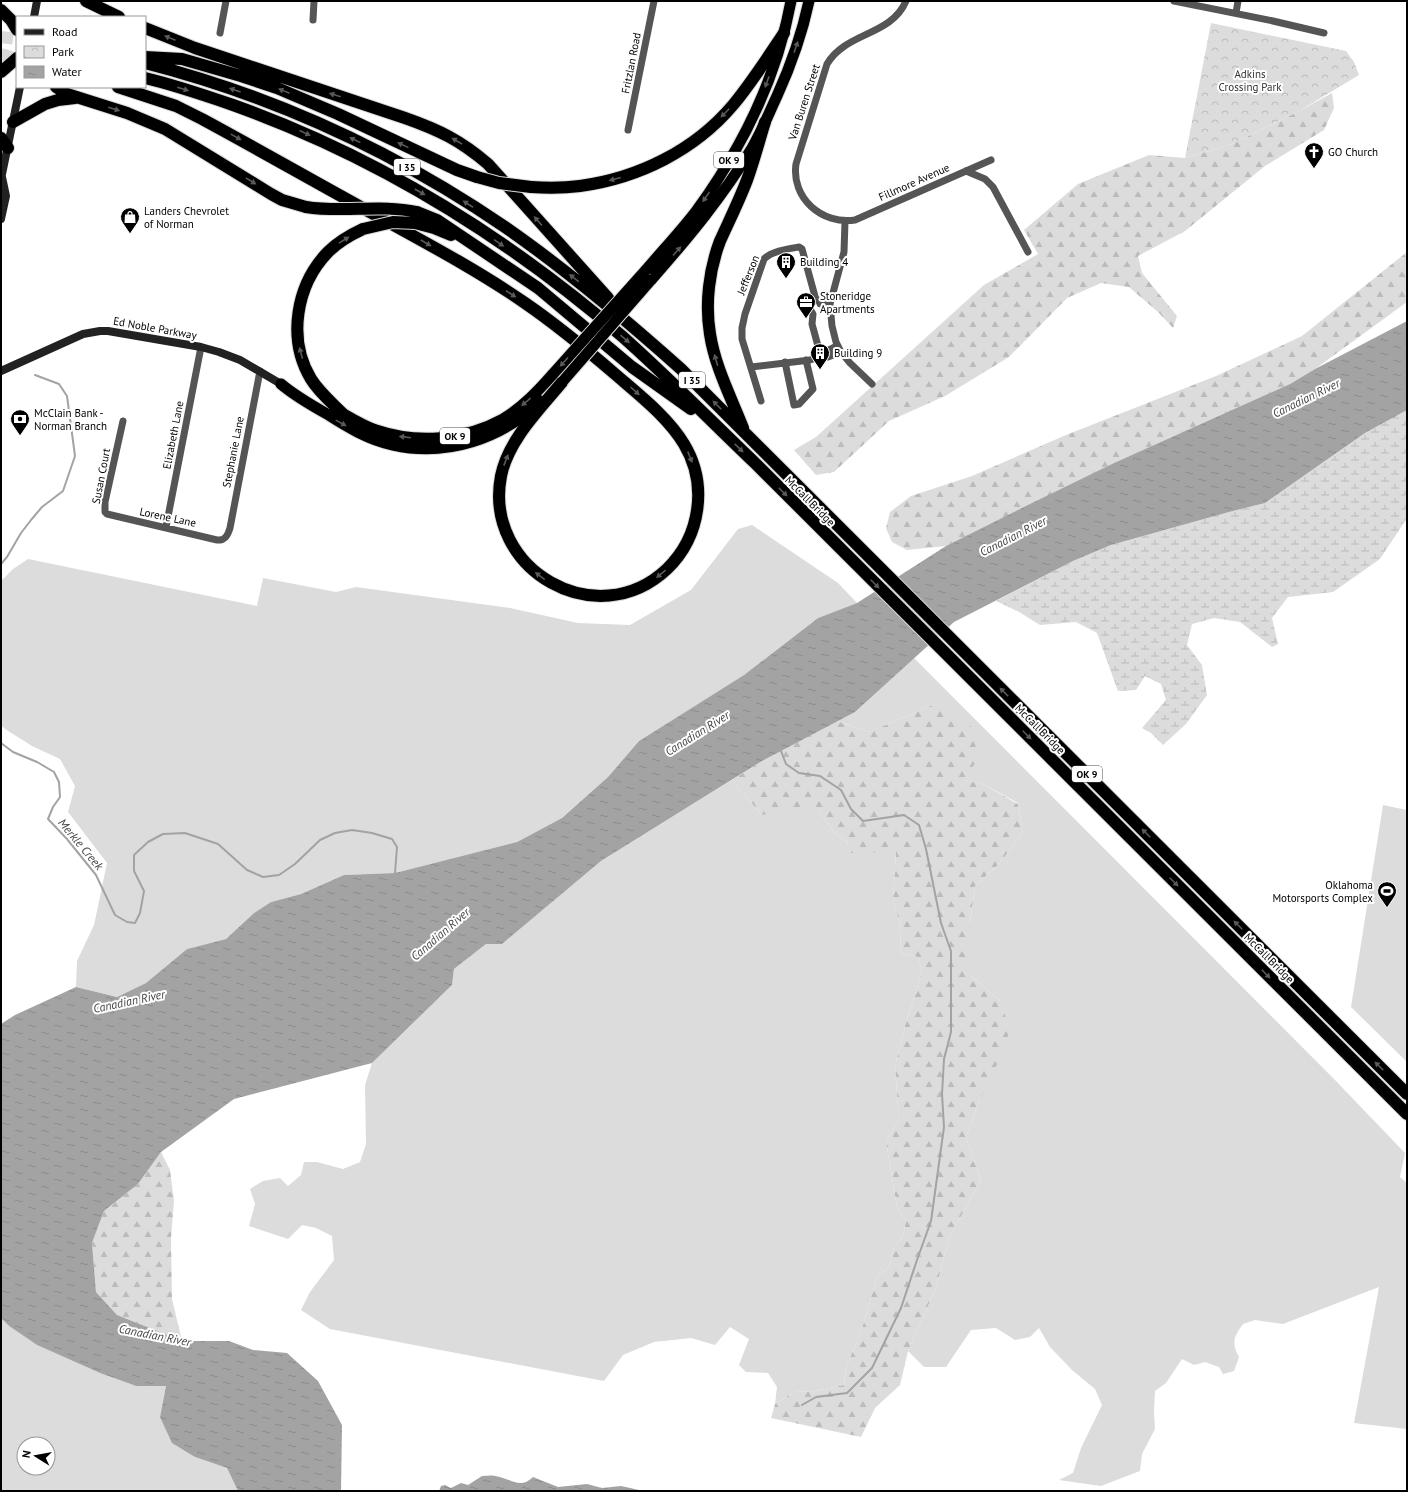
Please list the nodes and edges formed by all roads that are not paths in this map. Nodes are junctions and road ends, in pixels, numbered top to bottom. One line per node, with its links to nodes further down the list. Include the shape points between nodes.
1 (37, 1): 13 (main road)
2 (86, 1): 14 (highway)
3 (226, 1): 19 (street)
4 (314, 1): 15 (street)
5 (654, 1): 32 (street, Fritzlan Road)
6 (791, 1): 18 (highway, OK 9)
7 (809, 1): 31 (highway, OK 9, one-way to 7, via 792,61)
8 (906, 1): 39 (street, Van Buren Street, via 902,10 890,23 851,41 830,59 798,156 796,180 806,202 825,216)
9 (1174, 1): 12 (street)
10 (1238, 1): 12 (street)
11 (1, 10): 16 (highway)
12 (1236, 13): 20 (street)
13 (34, 16)
14 (117, 16)
15 (313, 20)
16 (16, 28)
17 (146, 28): 44 (highway, one-way to 17, via 488,164 469,148 431,127 195,48)
18 (784, 32): 21 (highway, one-way to 21, bridge, via 733,105 685,147 668,158 628,175 580,186 556,188 499,183 477,177 277,88 182,59); 41 (highway, OK 9, one-way to 41, via 765,89 738,145 696,211)
19 (220, 33)
20 (1324, 34)
21 (146, 57)
22 (16, 59): 24 (highway)
23 (146, 63): 44 (highway, I 35, one-way to 23, via 505,227 398,162 272,103 200,78)
24 (1, 72)
25 (146, 78): 59 (highway, I 35, one-way to 59, via 210,97 288,126 362,160 427,196 514,252 582,304 661,372)
26 (20, 88): 30 (main road)
27 (58, 88): 29 (highway)
28 (121, 88): 53 (highway, one-way to 53, via 170,104 202,119 477,272 560,328 636,392 669,424 682,441 696,471 697,514 692,532 676,559 654,579 632,590 601,596 566,590 540,577 530,568 514,549 507,535 499,491 504,463)
29 (76, 98): 30 (highway, via 45,104); 37 (highway, one-way to 37, bridge, via 127,113 165,129 288,202 320,209 396,209)
30 (13, 122): 33 (main road)
31 (765, 122): 41 (highway, one-way to 31, via 686,241 753,146); 60 (highway, OK 9, one-way to 31, via 717,366 710,334 708,302 715,257 747,181)
32 (628, 130)
33 (4, 143): 36 (main road)
34 (991, 160): 35 (street, Fillmore Avenue)
35 (966, 171): 39 (street, Fillmore Avenue, via 856,220); 40 (street, via 993,186)
36 (2, 178): 38 (main road, via 6,196)
37 (416, 218): 57 (highway, OK 9, one-way to 37, bridge, via 317,388 304,366 298,342 298,316 308,280 320,260 338,244 363,229); 59 (highway, OK 9, via 511,269 563,308 632,367)
38 (1, 219)
39 (845, 221): 43 (street, via 844,252)
40 (1028, 252)
41 (648, 275): 53 (highway, OK 9, bridge)
42 (817, 300): 43 (street, via 821,298); 47 (street, Jefferson, via 812,301 810,310); 50 (street, Jefferson, via 802,249 790,248 768,255 764,259 742,328 742,340)
43 (830, 301): 46 (street, via 832,326)
44 (637, 330): 60 (highway, I 35, one-way to 44)
45 (201, 347): 51 (main road, Ed Noble Parkway, via 100,331 83,334); 52 (main road, Ed Noble Parkway, via 231,356); 62 (street, Elizabeth Lane)
46 (839, 349): 47 (street, via 827,351); 55 (street)
47 (823, 356): 48 (street)
48 (806, 360): 49 (street); 49 (street, via 813,389 799,404 794,405)
49 (784, 362): 50 (street)
50 (751, 367): 56 (street, Jefferson)
51 (1, 371)
52 (260, 371): 54 (main road, Ed Noble Parkway); 63 (street, Stephanie Lane)
53 (558, 378): 54 (highway, one-way to 53, via 295,396 363,435 392,445 435,448 466,444 514,424 538,404); 57 (highway, OK 9, one-way to 57, via 503,419 454,436 419,438 390,434 361,424)
54 (281, 384): 57 (highway)
55 (872, 384)
56 (761, 401)
57 (342, 413)
58 (123, 421): 61 (street, Susan Court)
59 (722, 431): 65 (highway, McCall Bridge / OK 9, one-way to 65)
60 (745, 433): 64 (highway, McCall Bridge / OK 9, one-way to 60)
61 (105, 512): 62 (street, Lorene Lane)
62 (166, 527): 63 (street, Lorene Lane, via 217,540)
63 (227, 536)
64 (1407, 1094)
65 (1407, 1114)

